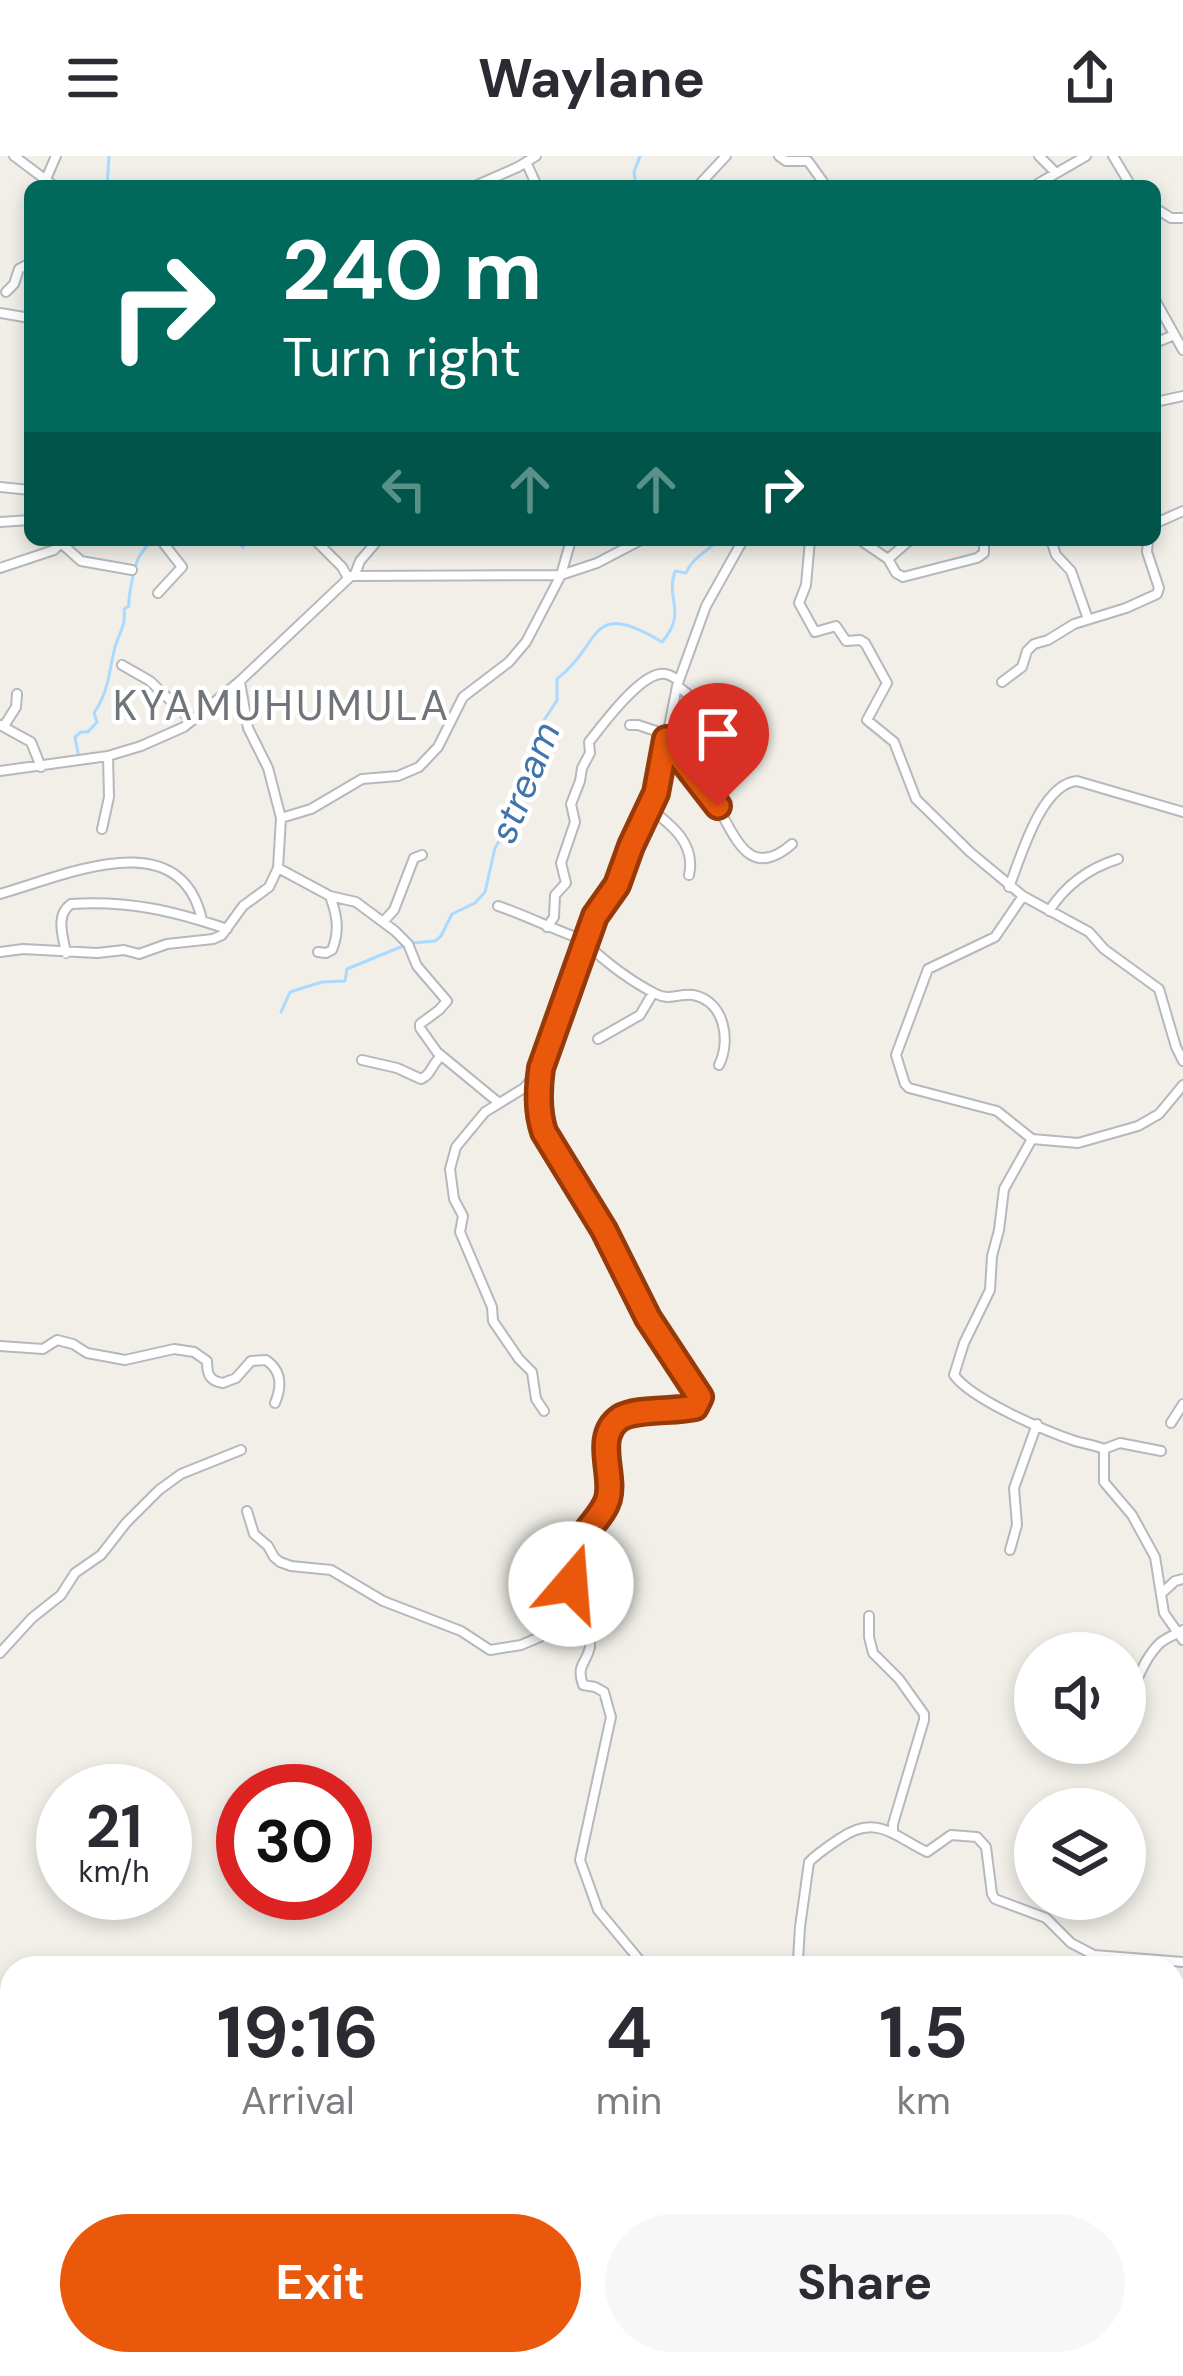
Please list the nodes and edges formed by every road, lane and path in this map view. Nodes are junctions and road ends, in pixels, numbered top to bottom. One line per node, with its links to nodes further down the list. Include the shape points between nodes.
1 (14, 156): 8 (street)
2 (726, 156): 10 (street)
3 (779, 156): 11 (street, via 808,160)
4 (1039, 156): 7 (street)
5 (1086, 156): 7 (street)
6 (531, 159): 9 (street)
7 (1055, 172): 12 (street)
8 (46, 180)
9 (488, 180)
10 (704, 180)
11 (822, 180)
12 (1043, 180)
13 (24, 266): 14 (street)
14 (6, 292)
15 (1161, 313): 16 (street)
16 (1174, 335): 17 (street); 18 (street)
17 (1161, 340)
18 (1183, 350)
19 (58, 546): 34 (street)
20 (66, 546): 35 (street, via 81,561)
21 (166, 546): 38 (street, via 182,568)
22 (321, 546): 37 (street)
23 (373, 546): 37 (street)
24 (570, 546): 36 (street)
25 (630, 546): 36 (street)
26 (740, 546): 43 (street, via 706,606)
27 (809, 546): 62 (street, via 799,603 813,630 836,626 844,640 863,640 887,682 867,720 894,742 920,803)
28 (869, 546): 33 (street)
29 (903, 546): 33 (street)
30 (983, 546): 33 (street, via 982,556 903,577)
31 (1053, 546): 39 (street)
32 (1148, 546): 39 (street, via 1157,594)
33 (888, 559)
34 (0, 568)
35 (132, 570)
36 (561, 575): 37 (street); 55 (street, via 526,642 463,697 419,767 362,779)
37 (351, 576): 41 (street)
38 (158, 593)
39 (1088, 620): 42 (street, via 1034,644)
40 (122, 664): 45 (street)
41 (240, 681): 45 (street); 55 (street)
42 (1002, 682)
43 (678, 683): 48 (street); 49 (street); 70 (street, via 653,677 590,742 561,862 566,883)
44 (16, 694): 46 (street)
45 (192, 721): 50 (street)
46 (2, 725): 51 (street, via 31,742)
47 (630, 725): 48 (street)
48 (666, 736): 53 (street); 57 (street, via 751,855 774,856)
49 (737, 745)
50 (108, 756): 51 (street); 56 (street)
51 (40, 767): 52 (street)
52 (0, 771)
53 (649, 808): 61 (street, via 689,850); 72 (street)
54 (1183, 812): 62 (street, via 1069,781 1035,822)
55 (281, 818): 60 (street)
56 (102, 829)
57 (792, 844)
58 (422, 855): 69 (street)
59 (1118, 859): 67 (street, via 1068,886)
60 (278, 868): 64 (street); 71 (street)
61 (688, 875)
62 (1010, 886): 65 (street)
63 (0, 894): 68 (street, via 142,861 180,878)
64 (329, 896): 69 (street); 75 (street, via 336,940 329,952)
65 (1023, 896): 67 (street); 85 (street, via 995,937 928,969 896,1055 909,1088 997,1111)
66 (498, 906): 70 (street)
67 (1049, 911): 80 (street, via 1159,989)
68 (202, 920): 71 (street); 74 (street, via 116,902 71,904 62,919)
69 (383, 922): 78 (street, via 447,1000 419,1025)
70 (547, 927): 72 (street)
71 (227, 929): 74 (street, via 218,938 139,954)
72 (586, 942): 76 (street); 82 (street)
73 (0, 952): 74 (street)
74 (66, 952)
75 (318, 952)
76 (653, 993): 77 (street, via 640,1015); 81 (street, via 707,1001 726,1029)
77 (598, 1040)
78 (442, 1056): 79 (street, via 421,1079); 84 (street)
79 (362, 1060)
80 (1183, 1061)
81 (719, 1065)
82 (541, 1068): 84 (street); 98 (street, via 544,1132 700,1397 695,1407 628,1415 614,1425 605,1450 607,1504 581,1540)
83 (1183, 1085): 85 (street, via 1138,1126 1078,1143)
84 (499, 1103): 89 (street, via 453,1151 451,1183 493,1321 532,1372)
85 (1032, 1139): 90 (street, via 1004,1189 990,1290 954,1375 988,1403)
86 (0, 1346): 87 (street, via 38,1350 66,1341 125,1360 184,1350 202,1356 210,1377 223,1383 251,1360 266,1360 279,1373)
87 (274, 1403)
88 (1183, 1403): 91 (street)
89 (544, 1411)
90 (1037, 1424): 92 (street); 96 (street, via 1014,1488)
91 (1171, 1424)
92 (1104, 1449): 94 (street, via 1120,1442); 99 (street, via 1104,1482 1155,1557)
93 (241, 1450): 102 (street, via 159,1490)
94 (1161, 1451)
95 (247, 1511): 98 (street, via 254,1534 280,1562 331,1570 490,1650 540,1637 549,1596)
96 (1010, 1550)
97 (1183, 1579): 99 (street)
98 (571, 1584): 105 (street, via 605,1604 602,1619 587,1629 579,1678 604,1692 611,1717 580,1860 598,1910)
99 (1161, 1594): 101 (street, via 1167,1620)
100 (869, 1616): 104 (street, via 873,1653 924,1714)
101 (1182, 1634): 103 (street, via 1164,1640)
102 (0, 1653)
103 (1146, 1663)
104 (893, 1832): 106 (street, via 856,1828 808,1862); 107 (street, via 927,1852 951,1835 977,1837 995,1899)
105 (636, 1956)
106 (798, 1956)
107 (1109, 1956)

